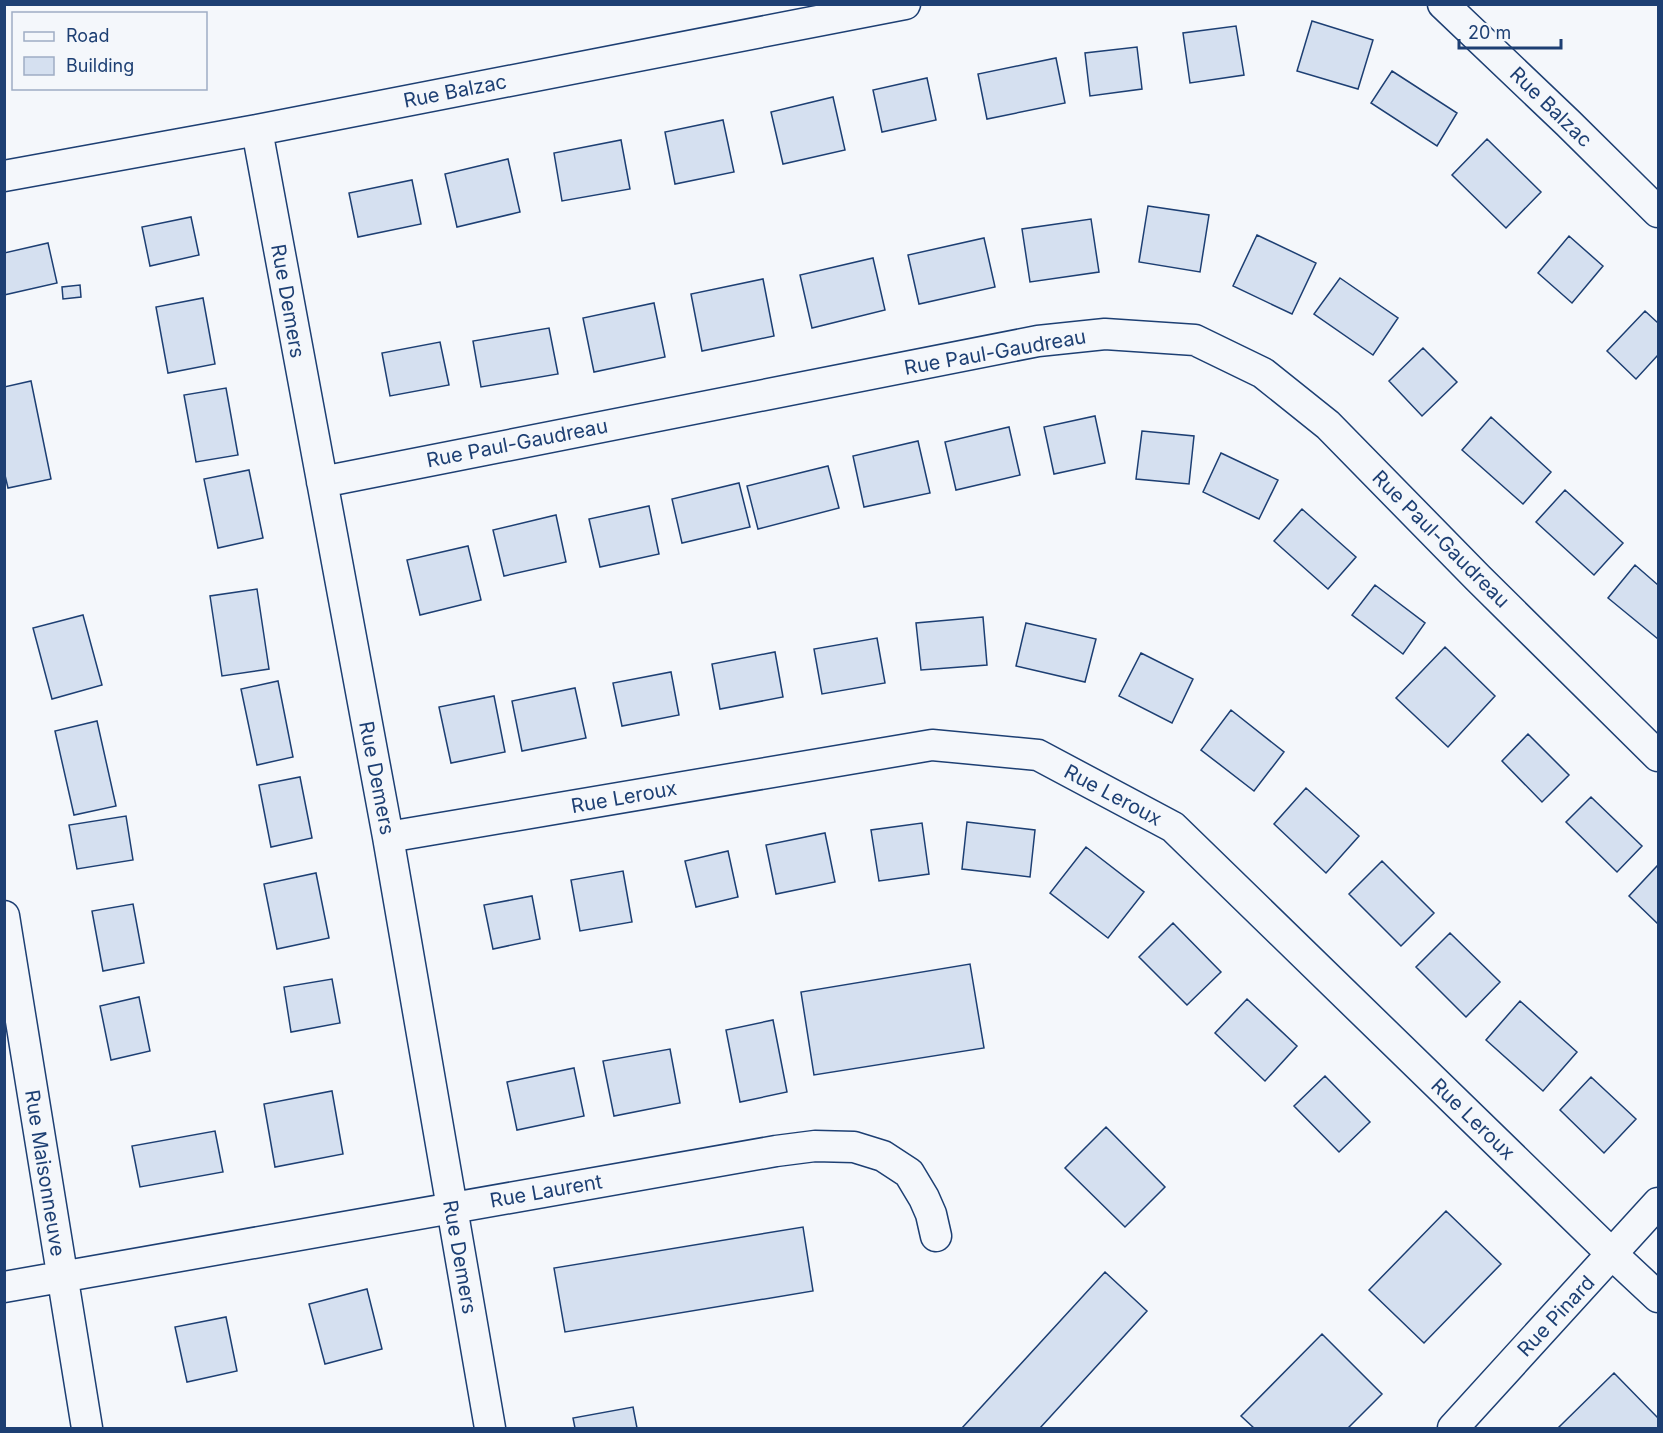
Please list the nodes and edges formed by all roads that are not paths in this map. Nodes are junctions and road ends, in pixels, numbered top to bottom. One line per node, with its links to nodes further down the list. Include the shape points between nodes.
1 (905, 4): 3 (street, Rue Balzac)
2 (1443, 4): 5 (street, Rue Balzac)
3 (257, 130): 4 (street, Rue Balzac); 6 (street, Rue Demers)
4 (4, 176)
5 (1659, 212)
6 (322, 482): 7 (street, Rue Paul-Gaudreau, via 1038,341 1105,334 1195,340 1263,373 1328,424); 8 (street, Rue Demers)
7 (1659, 756)
8 (388, 837): 11 (street, Rue Demers); 13 (street, Rue Leroux, via 932,745 1038,755 1173,827)
9 (4, 916): 14 (street, Rue Maisonneuve)
10 (1659, 1203): 13 (street, Rue Pinard)
11 (451, 1208): 12 (street, Rue Laurent, via 776,1151 854,1147 883,1156 909,1173 932,1214); 14 (street, Rue Laurent); 18 (street, Rue Demers)
12 (936, 1236)
13 (1613, 1255): 16 (street, Rue Leroux); 19 (street, Rue Pinard)
14 (62, 1276): 15 (street, Rue Laurent); 17 (street, Rue Maisonneuve)
15 (4, 1287)
16 (1659, 1297)
17 (87, 1428)
18 (490, 1428)
19 (1453, 1428)

